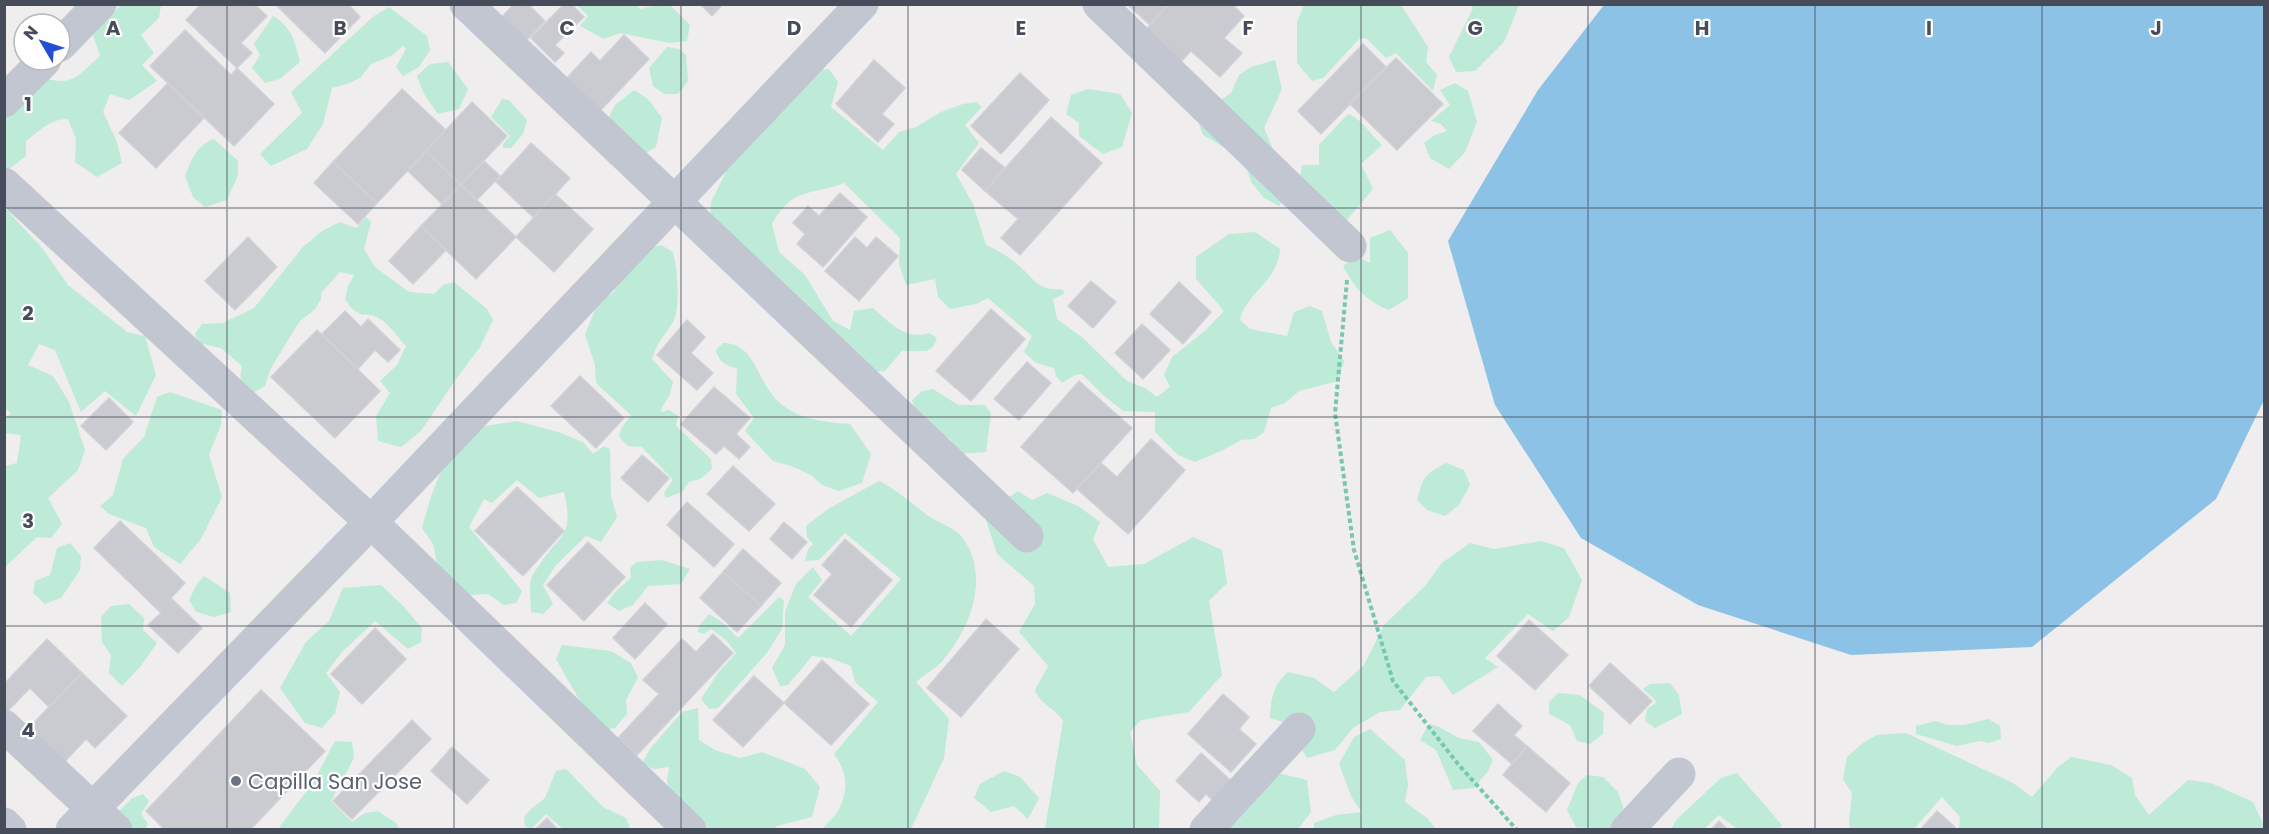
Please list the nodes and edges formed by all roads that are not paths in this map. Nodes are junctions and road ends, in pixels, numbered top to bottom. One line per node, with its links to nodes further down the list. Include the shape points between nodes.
1 (100, 4): 5 (street)
2 (466, 4): 9 (street)
3 (862, 4): 9 (street)
4 (1099, 4): 10 (street)
5 (72, 33)
6 (33, 72): 7 (street)
7 (4, 101)
8 (4, 184): 11 (street)
9 (674, 201): 11 (street); 12 (street)
10 (1350, 246)
11 (371, 522): 16 (street); 20 (street)
12 (1027, 536)
13 (4, 726): 16 (street)
14 (1299, 729): 21 (street)
15 (1679, 774): 22 (street)
16 (82, 818): 19 (street)
17 (4, 824): 18 (street)
18 (10, 830)
19 (116, 830)
20 (690, 830)
21 (1206, 830)
22 (1627, 830)

